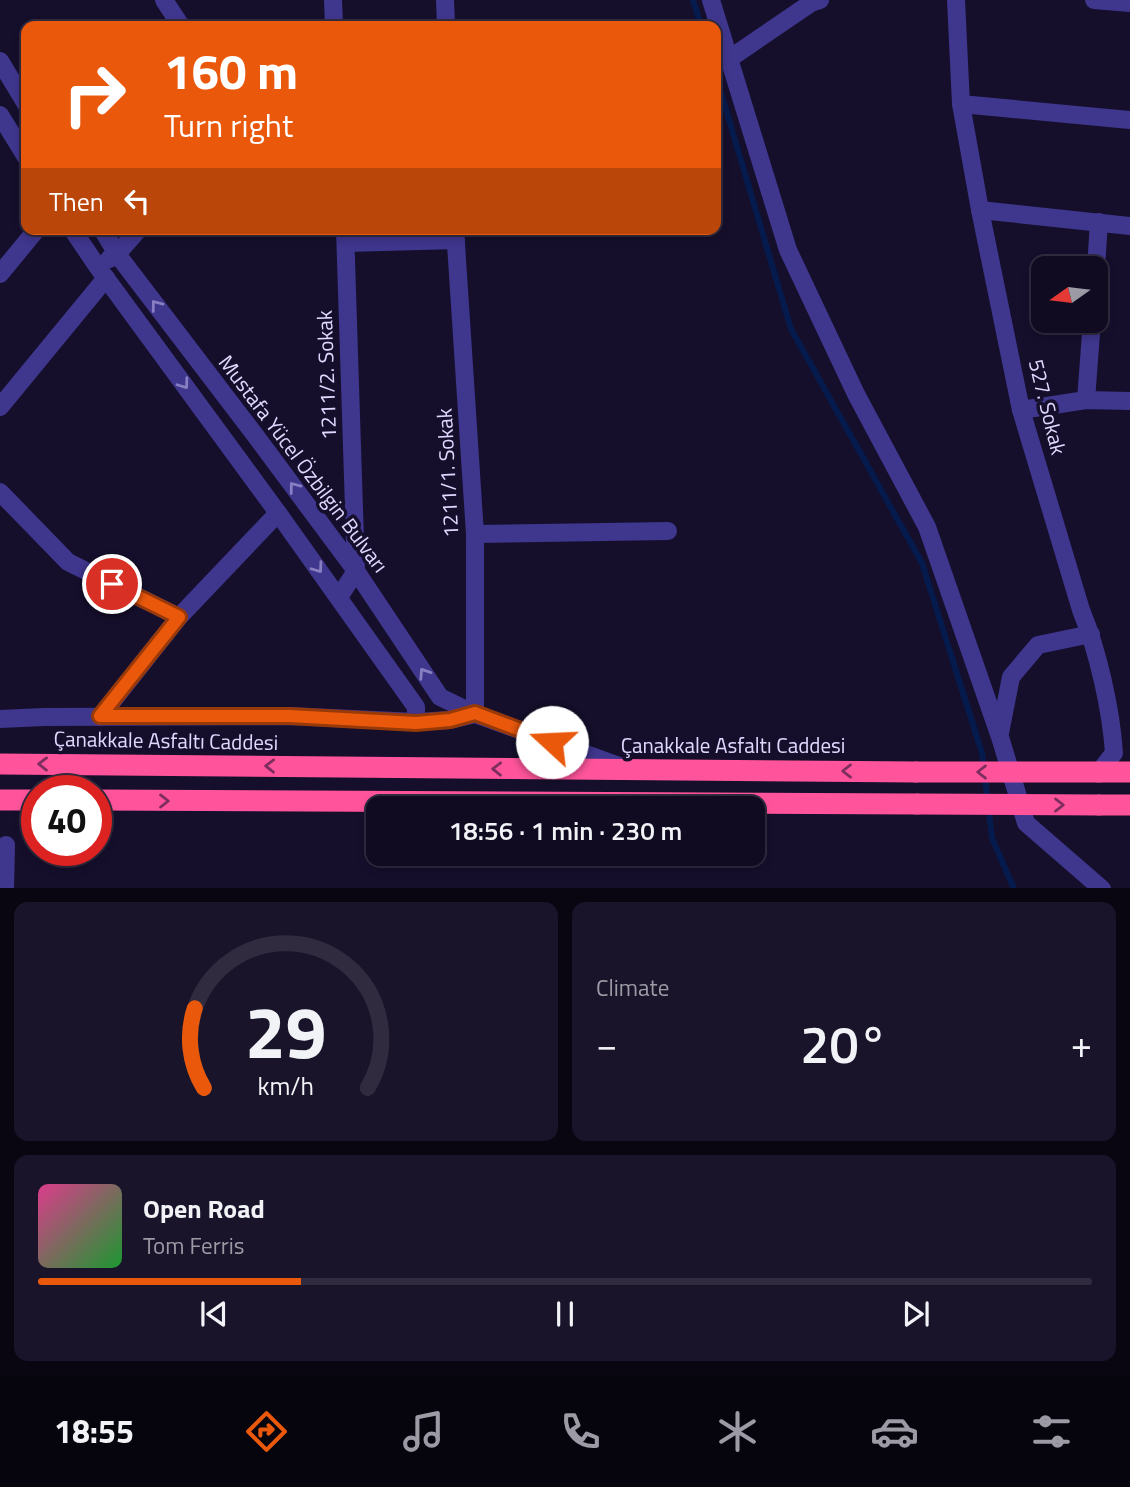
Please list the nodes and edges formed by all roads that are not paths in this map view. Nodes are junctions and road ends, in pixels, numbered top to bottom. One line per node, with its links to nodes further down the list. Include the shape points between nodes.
1 (164, 0): 9 (street)
2 (332, 0): 10 (street)
3 (445, 0): 11 (street)
4 (711, 0): 12 (street)
5 (820, 0): 14 (street)
6 (956, 0): 17 (street, 527. Sokak)
7 (1094, 0): 8 (street)
8 (1130, 3)
9 (178, 21)
10 (334, 21)
11 (446, 21)
12 (717, 21)
13 (721, 33): 14 (street)
14 (729, 59): 52 (street, via 788,250 856,394 927,527)
15 (0, 61): 16 (street)
16 (21, 96)
17 (961, 104): 19 (street); 21 (street, 527. Sokak)
18 (0, 115): 20 (street)
19 (1130, 120)
20 (21, 150)
21 (980, 210): 22 (street); 38 (street, 527. Sokak)
22 (1099, 222): 23 (street); 31 (street)
23 (1130, 226)
24 (31, 235): 32 (street)
25 (76, 235): 33 (street)
26 (106, 235): 30 (street, Mustafa Yücel Özbilgin Bulvarı)
27 (134, 235): 30 (street)
28 (456, 235): 29 (street); 42 (street, 1211/1. Sokak)
29 (345, 236): 43 (street, 1211/2. Sokak)
30 (117, 254): 33 (street); 43 (street, Mustafa Yücel Özbilgin Bulvarı, one-way to 30)
31 (1097, 256)
32 (3, 264)
33 (101, 272): 37 (street); 40 (street, one-way to 40)
34 (1091, 333): 35 (street)
35 (1086, 400): 36 (street); 38 (street)
36 (1130, 401)
37 (0, 407)
38 (1021, 410): 46 (street, 527. Sokak)
39 (0, 492): 45 (street, via 68,562)
40 (278, 513): 44 (street, one-way to 44); 45 (street)
41 (668, 531): 42 (street)
42 (475, 534): 48 (street, 1211/1. Sokak)
43 (356, 571): 44 (street); 47 (street, Mustafa Yücel Özbilgin Bulvarı, one-way to 43)
44 (339, 597): 49 (street)
45 (179, 617): 50 (street)
46 (1091, 634): 52 (street, via 1038,645 1010,677); 55 (street, 527. Sokak, via 1114,753)
47 (440, 697): 48 (street); 49 (street)
48 (475, 713): 49 (street, via 450,720); 54 (street)
49 (416, 715): 50 (street)
50 (100, 716): 51 (street)
51 (0, 719)
52 (1000, 737): 63 (street, via 1026,823)
53 (0, 764): 54 (highway, Çanakkale Asfaltı Caddesi, one-way to 53)
54 (629, 770): 55 (highway, Çanakkale Asfaltı Caddesi, one-way to 54, bridge)
55 (1099, 772): 56 (highway, Çanakkale Asfaltı Caddesi)
56 (1130, 772)
57 (0, 800): 58 (highway)
58 (21, 800)
59 (112, 800): 60 (highway, one-way to 60, bridge)
60 (1130, 805)
61 (6, 845): 62 (street)
62 (5, 888)
63 (1102, 888)

